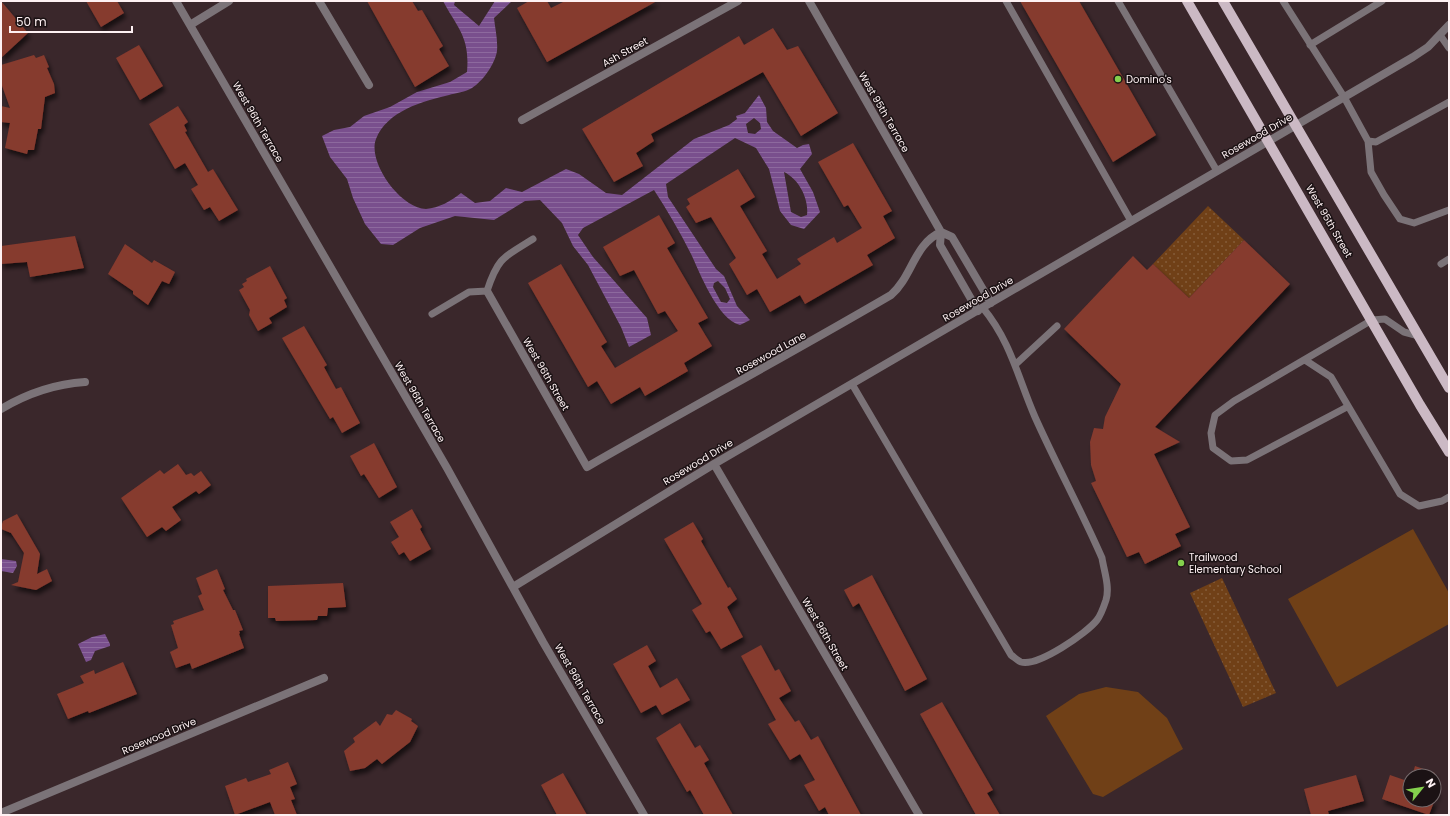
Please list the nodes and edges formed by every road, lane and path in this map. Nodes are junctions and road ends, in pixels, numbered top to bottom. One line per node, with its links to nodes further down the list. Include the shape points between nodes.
1 (176, 1): 12 (street, West 96th Terrace)
2 (229, 1): 12 (street)
3 (319, 1): 17 (street)
4 (738, 1): 20 (street, Ash Street)
5 (809, 1): 27 (street, West 95th Terrace)
6 (1006, 1): 26 (lane)
7 (1118, 1): 24 (lane)
8 (1187, 1): 22 (main road, West 95th Street)
9 (1223, 1): 21 (main road, West 95th Street)
10 (1283, 1): 15 (lane)
11 (1382, 1): 15 (lane)
12 (190, 25): 49 (street, West 96th Terrace)
13 (1449, 25): 14 (street, Rosewood Drive)
14 (1440, 34): 16 (lane); 18 (street, Rosewood Drive, via 1428,47 1413,57)
15 (1310, 45): 18 (lane)
16 (1449, 48)
17 (369, 85)
18 (1344, 97): 21 (street, Rosewood Drive); 23 (lane)
19 (1449, 102): 23 (lane, via 1376,142)
20 (522, 120)
21 (1295, 125): 22 (street, Rosewood Drive); 37 (main road, West 95th Street)
22 (1269, 140): 24 (street, Rosewood Drive); 35 (main road, West 95th Street)
23 (1368, 140): 25 (lane, via 1371,172 1400,219 1414,224)
24 (1217, 171): 26 (street, Rosewood Drive)
25 (1449, 210)
26 (1131, 221): 32 (street, Rosewood Drive)
27 (941, 232): 32 (street, West 95th Terrace, via 952,237); 33 (street, West 95th Terrace, via 940,245); 47 (street, Rosewood Lane, via 923,245 898,289 891,295)
28 (534, 239): 31 (lane, via 502,258)
29 (1449, 259): 30 (lane)
30 (1441, 264)
31 (486, 290): 34 (lane, via 469,292); 47 (street, West 96th Street)
32 (991, 303): 33 (street, Rosewood Drive)
33 (980, 309): 39 (lane, via 995,322); 41 (street, Rosewood Drive)
34 (432, 314)
35 (1372, 320): 37 (lane, via 1385,319 1404,332); 38 (lane); 45 (main road, West 95th Street)
36 (1057, 326): 39 (lane)
37 (1419, 336): 42 (main road, West 95th Street)
38 (1305, 360): 43 (lane, via 1331,377); 43 (lane, via 1234,401 1215,416 1211,433 1213,448 1231,461 1247,460)
39 (1016, 364): 41 (lane, via 1035,416 1102,558 1107,583 1106,600 1098,619 1087,630 1043,658 1032,662 1021,662 1011,655)
40 (85, 382): 44 (street, via 63,384 27,394)
41 (852, 384): 46 (street, Rosewood Drive)
42 (1449, 388)
43 (1347, 407): 48 (lane, via 1400,494 1419,506)
44 (1, 409)
45 (1449, 452)
46 (714, 464): 49 (street, Rosewood Drive); 53 (street, West 96th Street)
47 (588, 468)
48 (1449, 497)
49 (514, 588): 52 (street, West 96th Terrace)
50 (324, 678): 51 (street, Rosewood Drive)
51 (1, 813)
52 (644, 815)
53 (919, 815)

